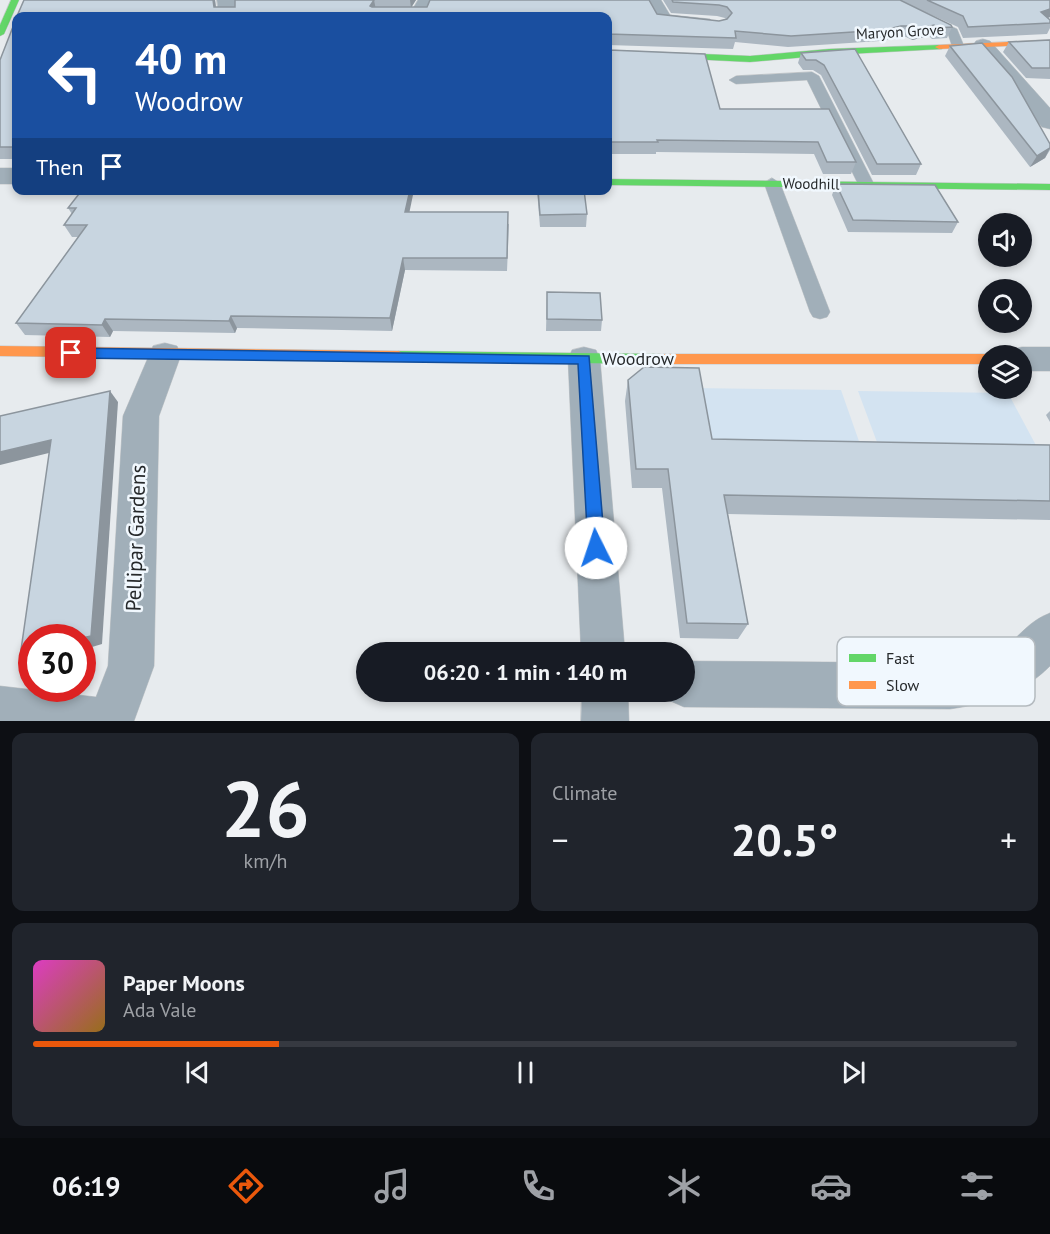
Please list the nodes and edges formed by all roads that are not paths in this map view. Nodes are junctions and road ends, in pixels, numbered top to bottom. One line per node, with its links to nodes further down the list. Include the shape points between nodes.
1 (15, 0): 5 (street)
2 (652, 0): 4 (street, via 664,20)
3 (885, 0): 8 (lane, via 953,32)
4 (717, 24)
5 (0, 34)
6 (1050, 42): 7 (street, Maryon Grove)
7 (983, 45): 8 (street, Maryon Grove); 11 (street)
8 (958, 46): 9 (street, Maryon Grove, via 750,59)
9 (612, 53)
10 (736, 80): 14 (lane, via 812,76)
11 (1045, 111)
12 (612, 182): 13 (street, Woodhill)
13 (772, 183): 14 (street, Woodhill); 16 (lane)
14 (866, 184): 15 (street, Woodhill)
15 (1050, 187)
16 (820, 312)
17 (0, 351): 18 (street, Woodrow)
18 (165, 355): 19 (street, Woodrow); 31 (street, Pellipar Gardens, via 141,416 131,666)
19 (584, 359): 20 (street, Woodrow); 24 (street)
20 (978, 359)
21 (1032, 359): 22 (street)
22 (1050, 359)
23 (1050, 635): 25 (street)
24 (602, 642)
25 (1035, 650)
26 (695, 684): 27 (street)
27 (837, 685)
28 (605, 702): 32 (street)
29 (0, 710): 30 (street)
30 (96, 721)
31 (110, 721)
32 (605, 721)

